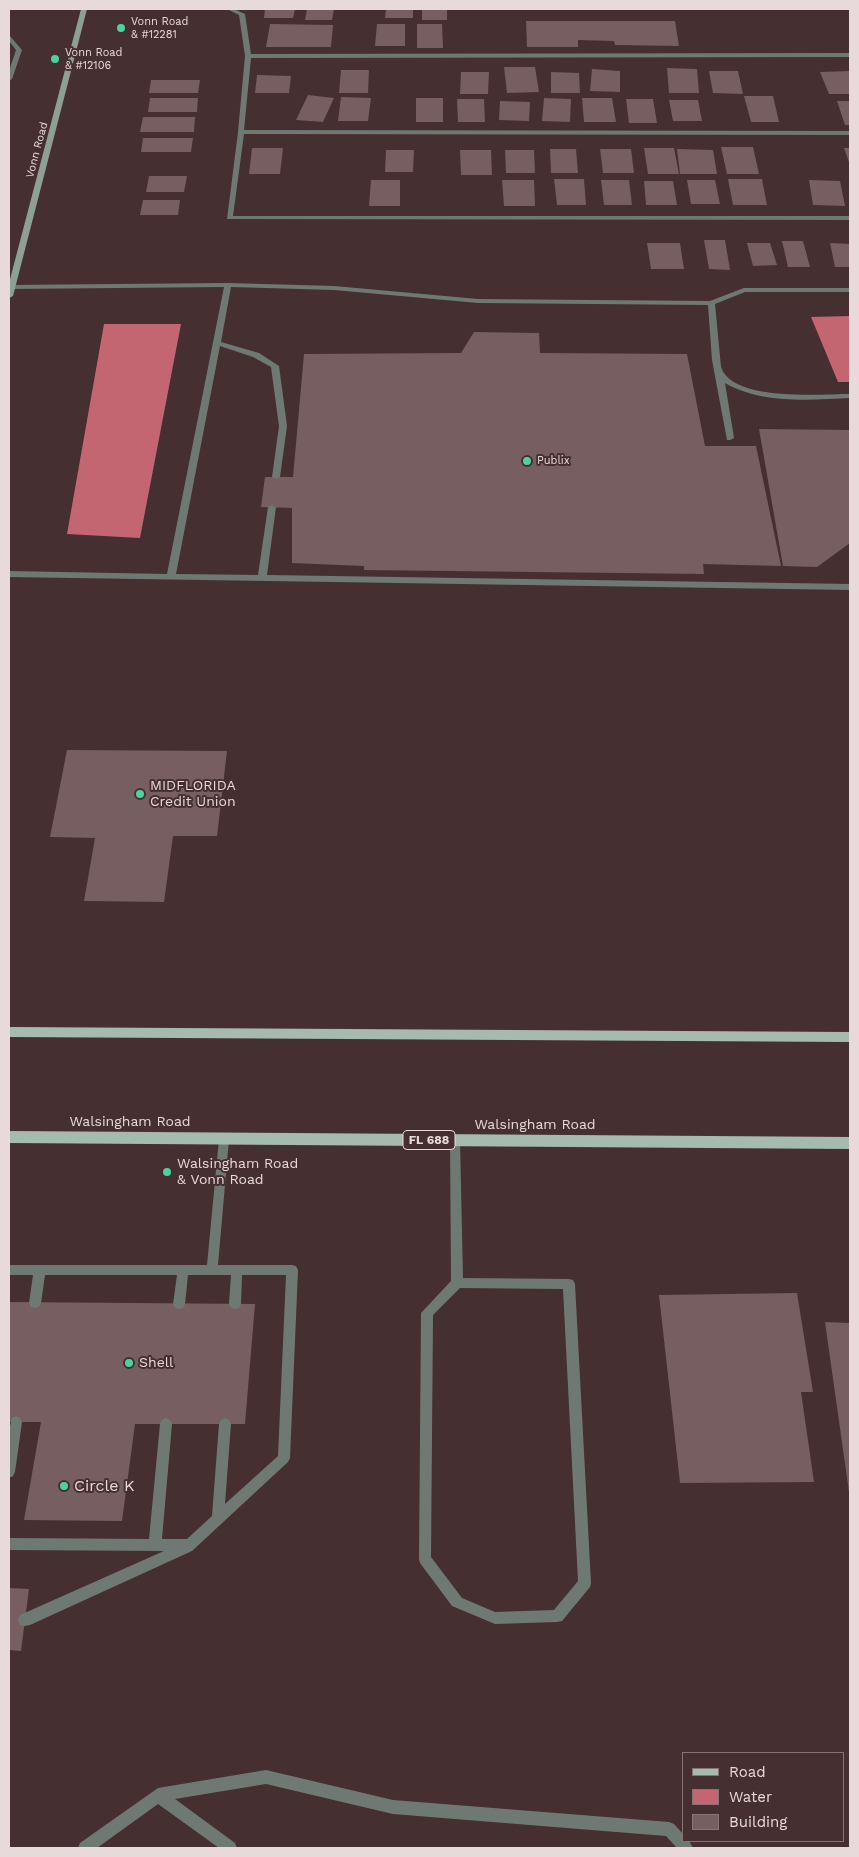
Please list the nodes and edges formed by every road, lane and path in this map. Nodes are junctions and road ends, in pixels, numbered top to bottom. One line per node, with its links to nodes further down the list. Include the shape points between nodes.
1 (84, 9): 11 (street, Vonn Road)
2 (230, 9): 5 (lane, via 242,14)
3 (9, 37): 6 (lane, via 19,50)
4 (850, 54): 5 (lane)
5 (248, 56): 7 (lane)
6 (9, 79)
7 (241, 132): 8 (lane); 9 (lane, via 229,218)
8 (850, 133)
9 (850, 218)
10 (228, 285): 11 (lane); 14 (lane, via 334,288 478,301); 15 (lane)
11 (11, 287): 13 (street, Vonn Road)
12 (850, 290): 14 (lane, via 744,290)
13 (9, 296)
14 (711, 303): 16 (lane)
15 (217, 343): 19 (lane, via 256,355 275,366 284,426); 22 (lane)
16 (719, 372): 17 (lane, via 731,384 767,396); 18 (lane)
17 (850, 396)
18 (730, 438)
19 (276, 476)
20 (272, 507): 23 (lane)
21 (9, 574): 22 (lane)
22 (171, 576): 23 (lane)
23 (262, 578): 24 (lane)
24 (850, 588)
25 (9, 1032): 26 (main road)
26 (850, 1037)
27 (9, 1137): 28 (main road, Walsingham Road / FL 688)
28 (224, 1139): 29 (main road, Walsingham Road / FL 688); 34 (lane)
29 (455, 1140): 30 (main road, Walsingham Road / FL 688); 36 (lane)
30 (850, 1145)
31 (9, 1270): 32 (lane)
32 (40, 1270): 33 (lane); 37 (lane)
33 (183, 1270): 34 (lane); 38 (lane)
34 (212, 1270): 35 (lane)
35 (236, 1270): 39 (lane); 44 (lane, via 292,1270 284,1458)
36 (457, 1283): 36 (lane, via 569,1284 585,1583 556,1616 495,1618 457,1602 425,1559 427,1312)
37 (34, 1303)
38 (179, 1304)
39 (235, 1304)
40 (16, 1422): 43 (lane)
41 (166, 1424): 46 (lane)
42 (225, 1424): 44 (lane)
43 (9, 1472)
44 (218, 1520): 47 (lane)
45 (9, 1544): 46 (lane)
46 (155, 1545): 47 (lane)
47 (190, 1545): 48 (lane)
48 (25, 1620)
49 (158, 1795): 50 (lane); 51 (lane); 52 (lane, via 266,1777 393,1808 669,1829)
50 (86, 1848)
51 (230, 1848)
52 (686, 1848)

